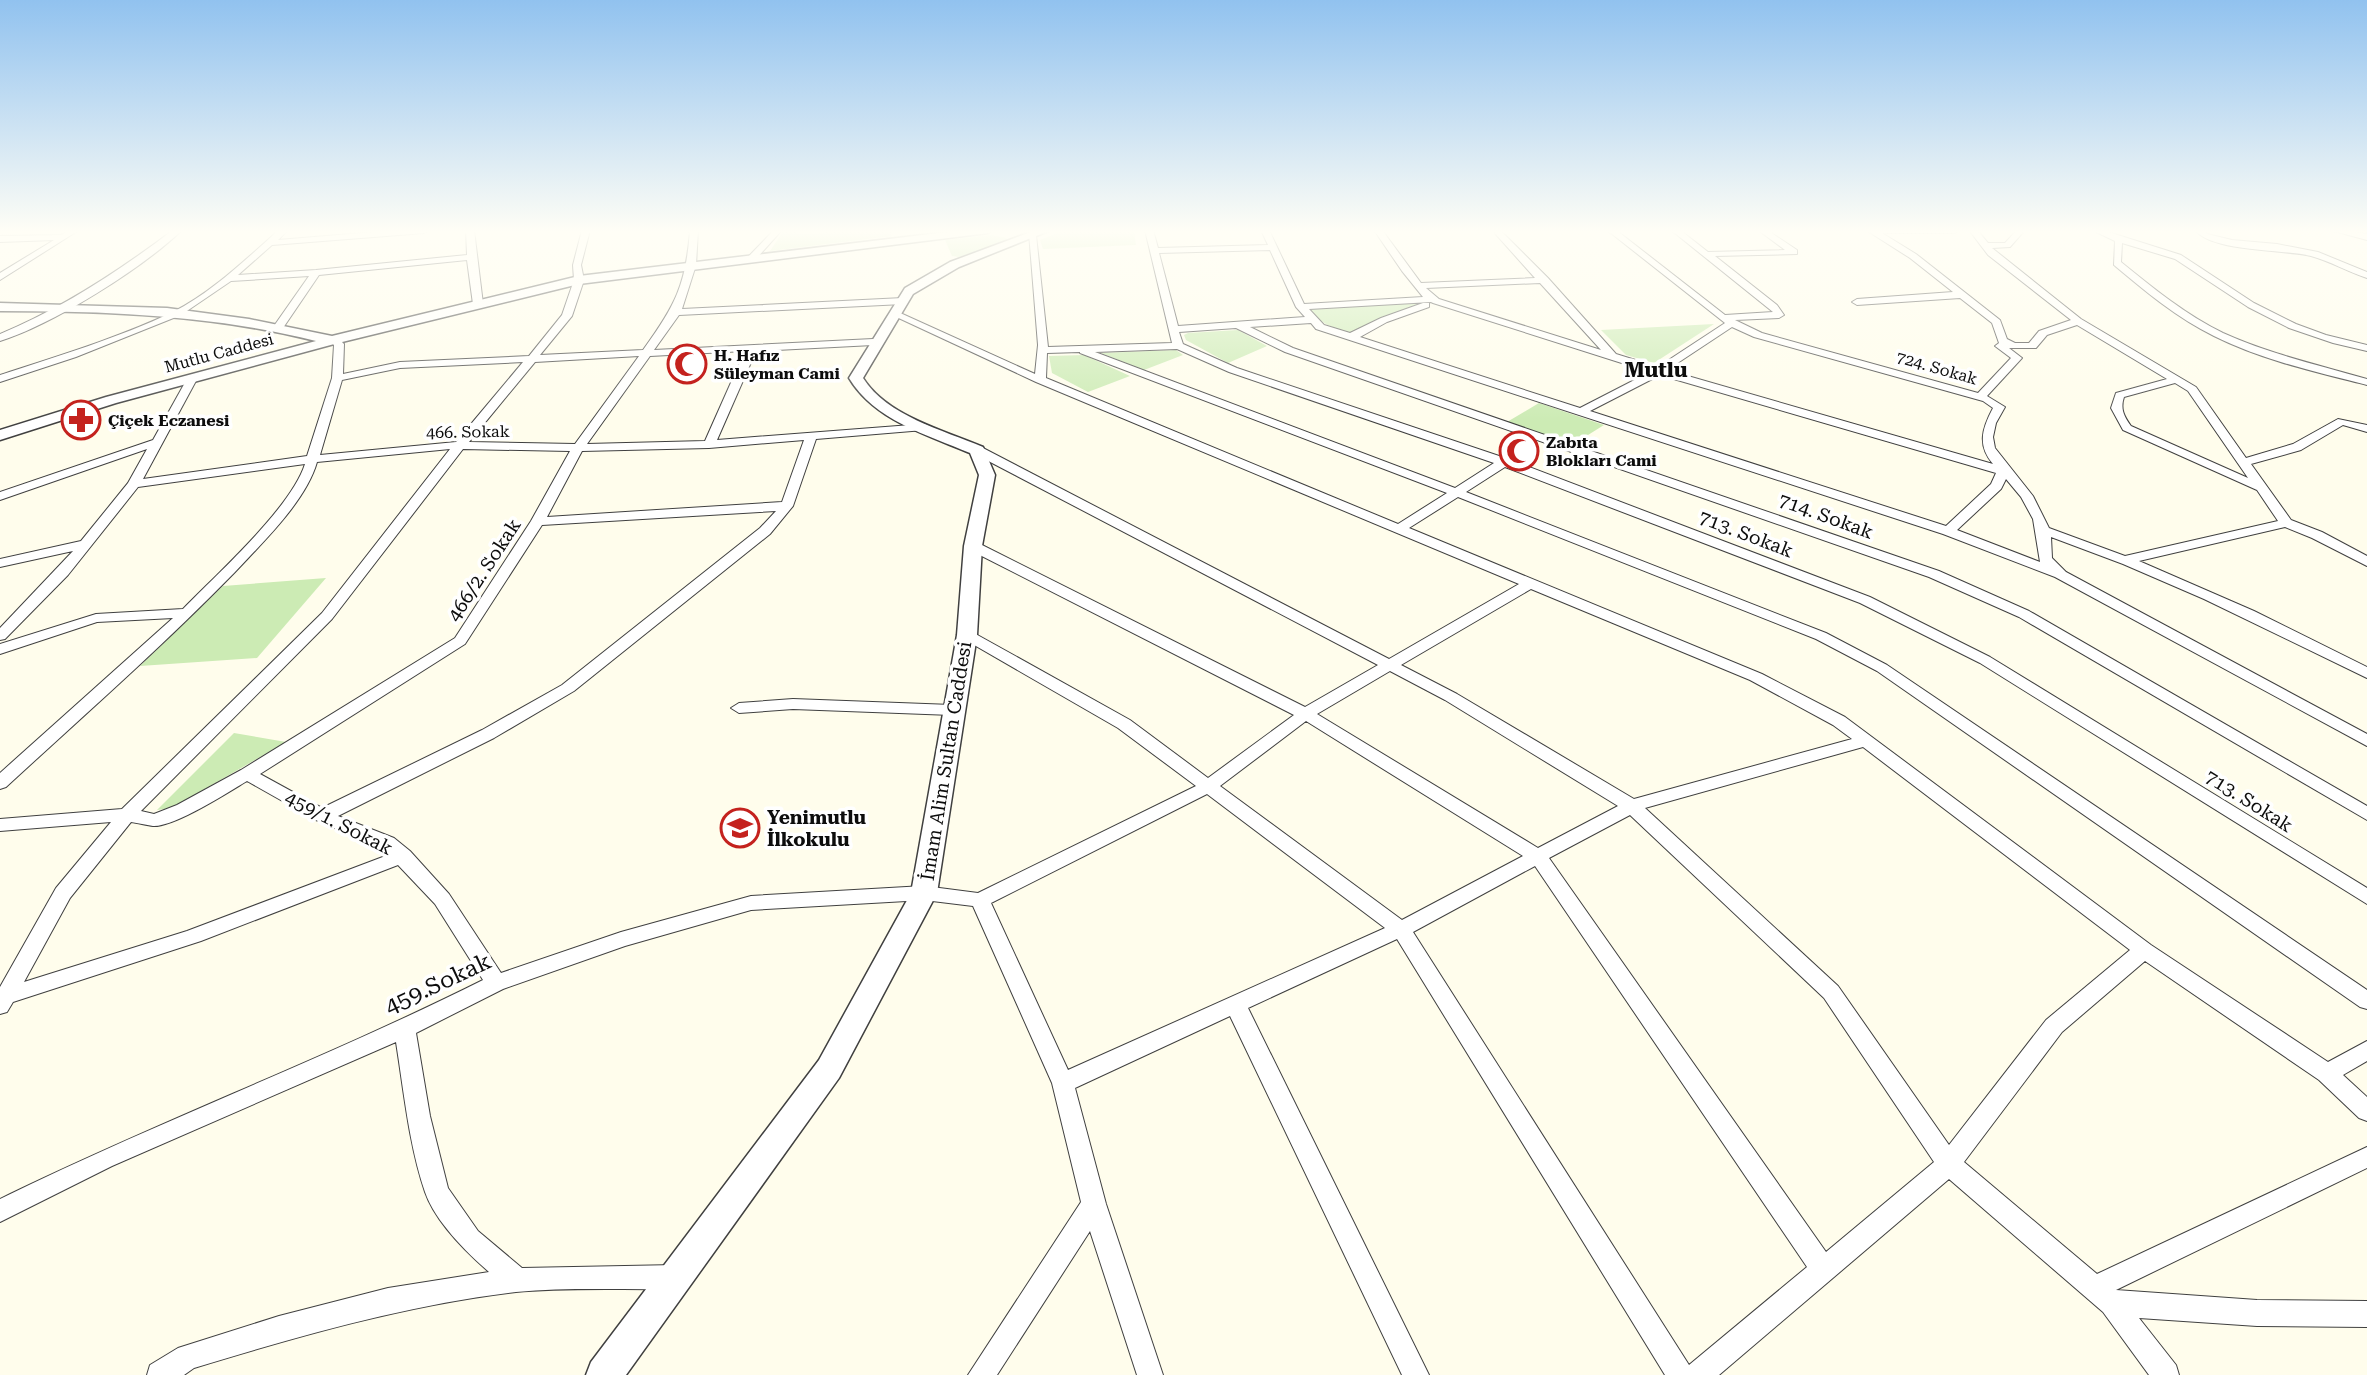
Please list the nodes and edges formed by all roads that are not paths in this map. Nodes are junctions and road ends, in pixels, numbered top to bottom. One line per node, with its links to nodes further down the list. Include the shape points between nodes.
1 (88, 294): 24 (street)
2 (205, 294): 28 (street)
3 (301, 294): 32 (street)
4 (477, 294): 22 (street)
5 (519, 294): 22 (street, Mutlu Caddesi)
6 (574, 294): 47 (street, via 567,316)
7 (682, 294): 27 (street, 466/2. Sokak)
8 (906, 294): 25 (street)
9 (1042, 294): 43 (street)
10 (1166, 294): 34 (street)
11 (1295, 294): 26 (street)
12 (1427, 294): 20 (street)
13 (1558, 294): 46 (street)
14 (1693, 294): 30 (street, 724. Sokak)
15 (1758, 294): 30 (street, via 1779,315)
16 (2045, 294): 31 (street)
17 (2153, 294): 54 (street, via 2219,334)
18 (2236, 294): 42 (street, via 2304,331)
19 (1959, 295): 21 (street); 35 (street, via 1997,322)
20 (1433, 300): 26 (street); 36 (street); 46 (street)
21 (1857, 302)
22 (478, 304): 38 (street, Mutlu Caddesi)
23 (0, 307): 24 (street)
24 (70, 307): 28 (street); 37 (street)
25 (899, 307): 27 (street); 39 (street); 52 (street)
26 (1301, 307): 29 (street)
27 (676, 312): 45 (street, 466/2. Sokak)
28 (178, 313): 32 (street); 49 (street)
29 (1311, 320): 33 (street); 36 (street)
30 (1727, 321): 48 (street); 55 (street, 724. Sokak, via 1758,335)
31 (2078, 321): 35 (street, via 2043,333 2032,346 2007,344); 53 (street)
32 (279, 326): 38 (street)
33 (1240, 326): 34 (street); 102 (street, 714. Sokak, via 1289,351 1934,575 2024,614)
34 (1174, 329): 40 (street)
35 (2001, 334): 55 (street, via 1991,336 2017,358)
36 (1351, 337): 56 (street)
37 (0, 338)
38 (334, 340): 50 (street, Mutlu Caddesi); 51 (street, via 339,344)
39 (873, 342): 41 (street); 57 (street, via 856,378 860,390)
40 (1178, 345): 44 (street); 67 (street, 713. Sokak, via 1233,370)
41 (753, 346): 45 (street); 62 (street)
42 (2367, 348)
43 (1044, 350): 44 (street); 52 (street)
44 (1084, 351): 72 (street)
45 (645, 354): 47 (street); 64 (street, 466/2. Sokak)
46 (1613, 356): 48 (street)
47 (532, 358): 51 (street, via 400,365); 63 (street)
48 (1659, 370): 56 (street); 69 (street)
49 (0, 379)
50 (192, 379): 59 (street, Mutlu Caddesi); 61 (street)
51 (337, 379): 66 (street)
52 (1040, 380): 77 (street)
53 (2175, 380): 68 (street, via 2192,390); 71 (street, via 2120,395 2117,416 2127,428)
54 (2367, 382)
55 (1980, 397): 69 (street, 724. Sokak, via 1999,407 1987,434 1988,449)
56 (1582, 411): 78 (street)
57 (924, 427): 60 (street, 466. Sokak); 65 (street)
58 (2367, 429): 68 (street, via 2342,421 2297,447)
59 (0, 435)
60 (811, 436): 62 (street, 466. Sokak); 74 (street)
61 (157, 442): 70 (street); 73 (street)
62 (709, 444): 64 (street, 466. Sokak)
63 (460, 445): 64 (street, 466. Sokak); 66 (street, 466. Sokak); 103 (street, via 327,616)
64 (578, 448): 75 (street, 466/2. Sokak)
65 (977, 450): 81 (street, İmam Alim Sultan Caddesi, via 987,475); 91 (street)
66 (312, 459): 70 (street, 466. Sokak); 87 (street, via 306,480 257,541)
67 (1504, 462): 72 (street); 109 (street, 713. Sokak, via 1865,600 1985,660)
68 (2242, 463): 71 (street)
69 (2003, 471): 78 (street, via 1997,486); 79 (street, 724. Sokak, via 2025,493)
70 (134, 484): 80 (street)
71 (2259, 487): 76 (street)
72 (1458, 493): 77 (street); 115 (street, via 1821,636 1882,668)
73 (0, 496)
74 (787, 506): 75 (street); 104 (street, via 765,531 568,688 488,734)
75 (538, 521): 98 (street, 466/2. Sokak, via 460,641)
76 (2286, 523): 82 (street); 83 (street)
77 (1401, 528): 86 (street)
78 (1948, 531): 85 (street)
79 (2045, 531): 82 (street); 85 (street, 724. Sokak, via 2045,559)
80 (85, 544): 84 (street); 89 (street)
81 (973, 546): 88 (street, İmam Alim Sultan Caddesi); 95 (street)
82 (2128, 559): 92 (street)
83 (2367, 562)
84 (0, 563)
85 (2061, 575): 97 (street)
86 (1531, 583): 91 (street); 96 (street, via 1756,677 1839,721)
87 (187, 613): 90 (street, via 96,618); 99 (street)
88 (967, 635): 94 (street, İmam Alim Sultan Caddesi); 100 (street, via 1124,724)
89 (0, 636)
90 (0, 649)
91 (1391, 666): 95 (street); 101 (street)
92 (2367, 673)
93 (739, 708): 94 (street, via 793,704)
94 (952, 710): 108 (street, İmam Alim Sultan Caddesi)
95 (1305, 714): 100 (street); 107 (street)
96 (1865, 741): 101 (street); 112 (street)
97 (2367, 741)
98 (247, 774): 103 (street, 466/2. Sokak, via 155,820); 104 (street, 459/1. Sokak)
99 (0, 783)
100 (1209, 786): 110 (street); 111 (street)
101 (1632, 806): 107 (street); 123 (street, via 1831,992)
102 (2367, 814)
103 (127, 815): 105 (street, 466/2. Sokak); 114 (street, via 63,893)
104 (322, 816): 106 (street, 459/1. Sokak, via 388,843)
105 (0, 825)
106 (403, 856): 113 (street, 459/1. Sokak, via 442,899); 114 (street, via 194,936)
107 (1538, 856): 111 (street); 126 (street)
108 (924, 893): 110 (street, 459.Sokak); 113 (street, 459.Sokak, via 751,903 621,940); 127 (street, İmam Alim Sultan Caddesi, via 829,1069)
109 (2367, 897)
110 (980, 900): 120 (street)
111 (1401, 929): 116 (street); 136 (street)
112 (2144, 950): 119 (street); 123 (street, via 2054,1026)
113 (496, 984): 117 (street, 459.Sokak)
114 (2, 1000)
115 (2367, 1001)
116 (1236, 1006): 120 (street); 135 (street)
117 (405, 1029): 125 (street, 459.Sokak, via 104,1159); 128 (street, via 437,1192 469,1239)
118 (2367, 1049): 119 (street)
119 (2327, 1073): 121 (street)
120 (1063, 1083): 124 (street)
121 (2367, 1111)
122 (2367, 1157): 129 (street)
123 (1949, 1164): 126 (street); 129 (street)
124 (1094, 1205): 133 (street); 134 (street)
125 (0, 1211)
126 (1824, 1270): 137 (street)
127 (676, 1277): 128 (street); 132 (street, İmam Alim Sultan Caddesi)
128 (517, 1280): 131 (street, via 388,1301 279,1329 187,1357)
129 (2103, 1295): 130 (street, via 2257,1313); 138 (street)
130 (2367, 1314)
131 (160, 1375)
132 (604, 1375)
133 (981, 1375)
134 (1150, 1375)
135 (1416, 1375)
136 (1680, 1375)
137 (1698, 1375)
138 (2166, 1375)

